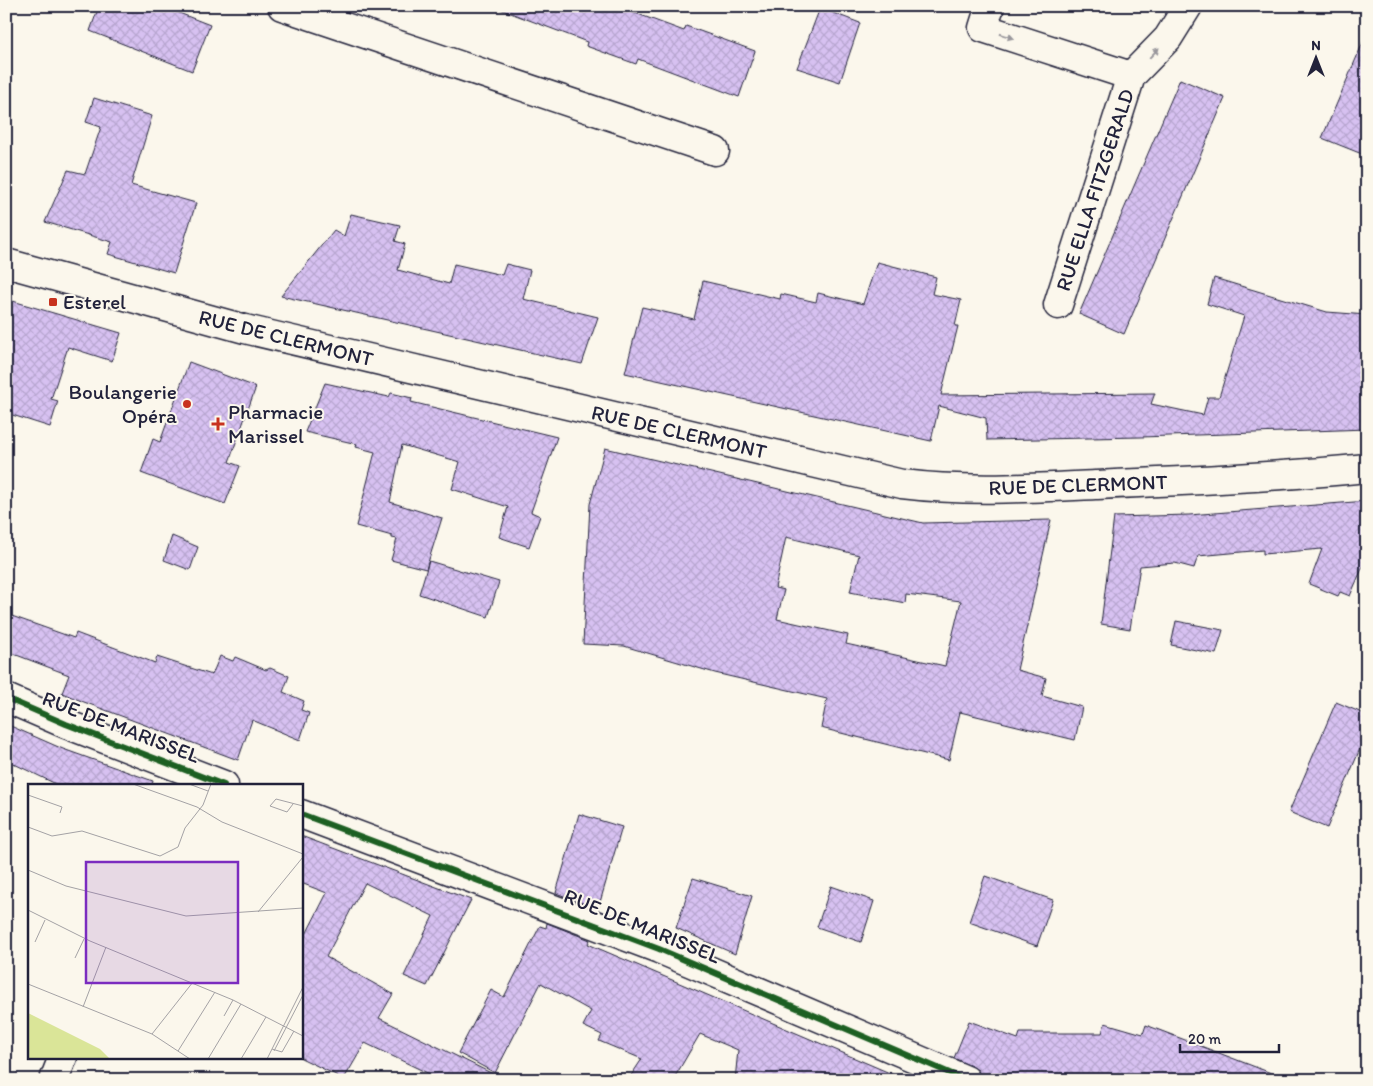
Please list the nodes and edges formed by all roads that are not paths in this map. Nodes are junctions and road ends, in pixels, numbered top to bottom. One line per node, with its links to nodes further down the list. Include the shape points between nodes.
1 (282, 6): 5 (main road)
2 (990, 6): 4 (main road, RUE ELLA FITZGERALD, one-way to 4, via 983,28)
3 (1188, 6): 4 (main road, RUE ELLA FITZGERALD, one-way to 3, via 1168,38)
4 (1131, 76): 7 (main road, RUE ELLA FITZGERALD)
5 (716, 151)
6 (6, 263): 8 (main road, RUE DE CLERMONT, via 244,329 902,484 1033,488 1192,481)
7 (1058, 305)
8 (1367, 468)
9 (6, 698): 10 (main road, RUE DE MARISSEL)
10 (173, 776): 11 (main road, RUE DE MARISSEL)
11 (218, 784)
12 (302, 814): 15 (main road, RUE DE MARISSEL, via 658,949)
13 (63, 1058): 14 (main road)
14 (54, 1080)
15 (966, 1080)

